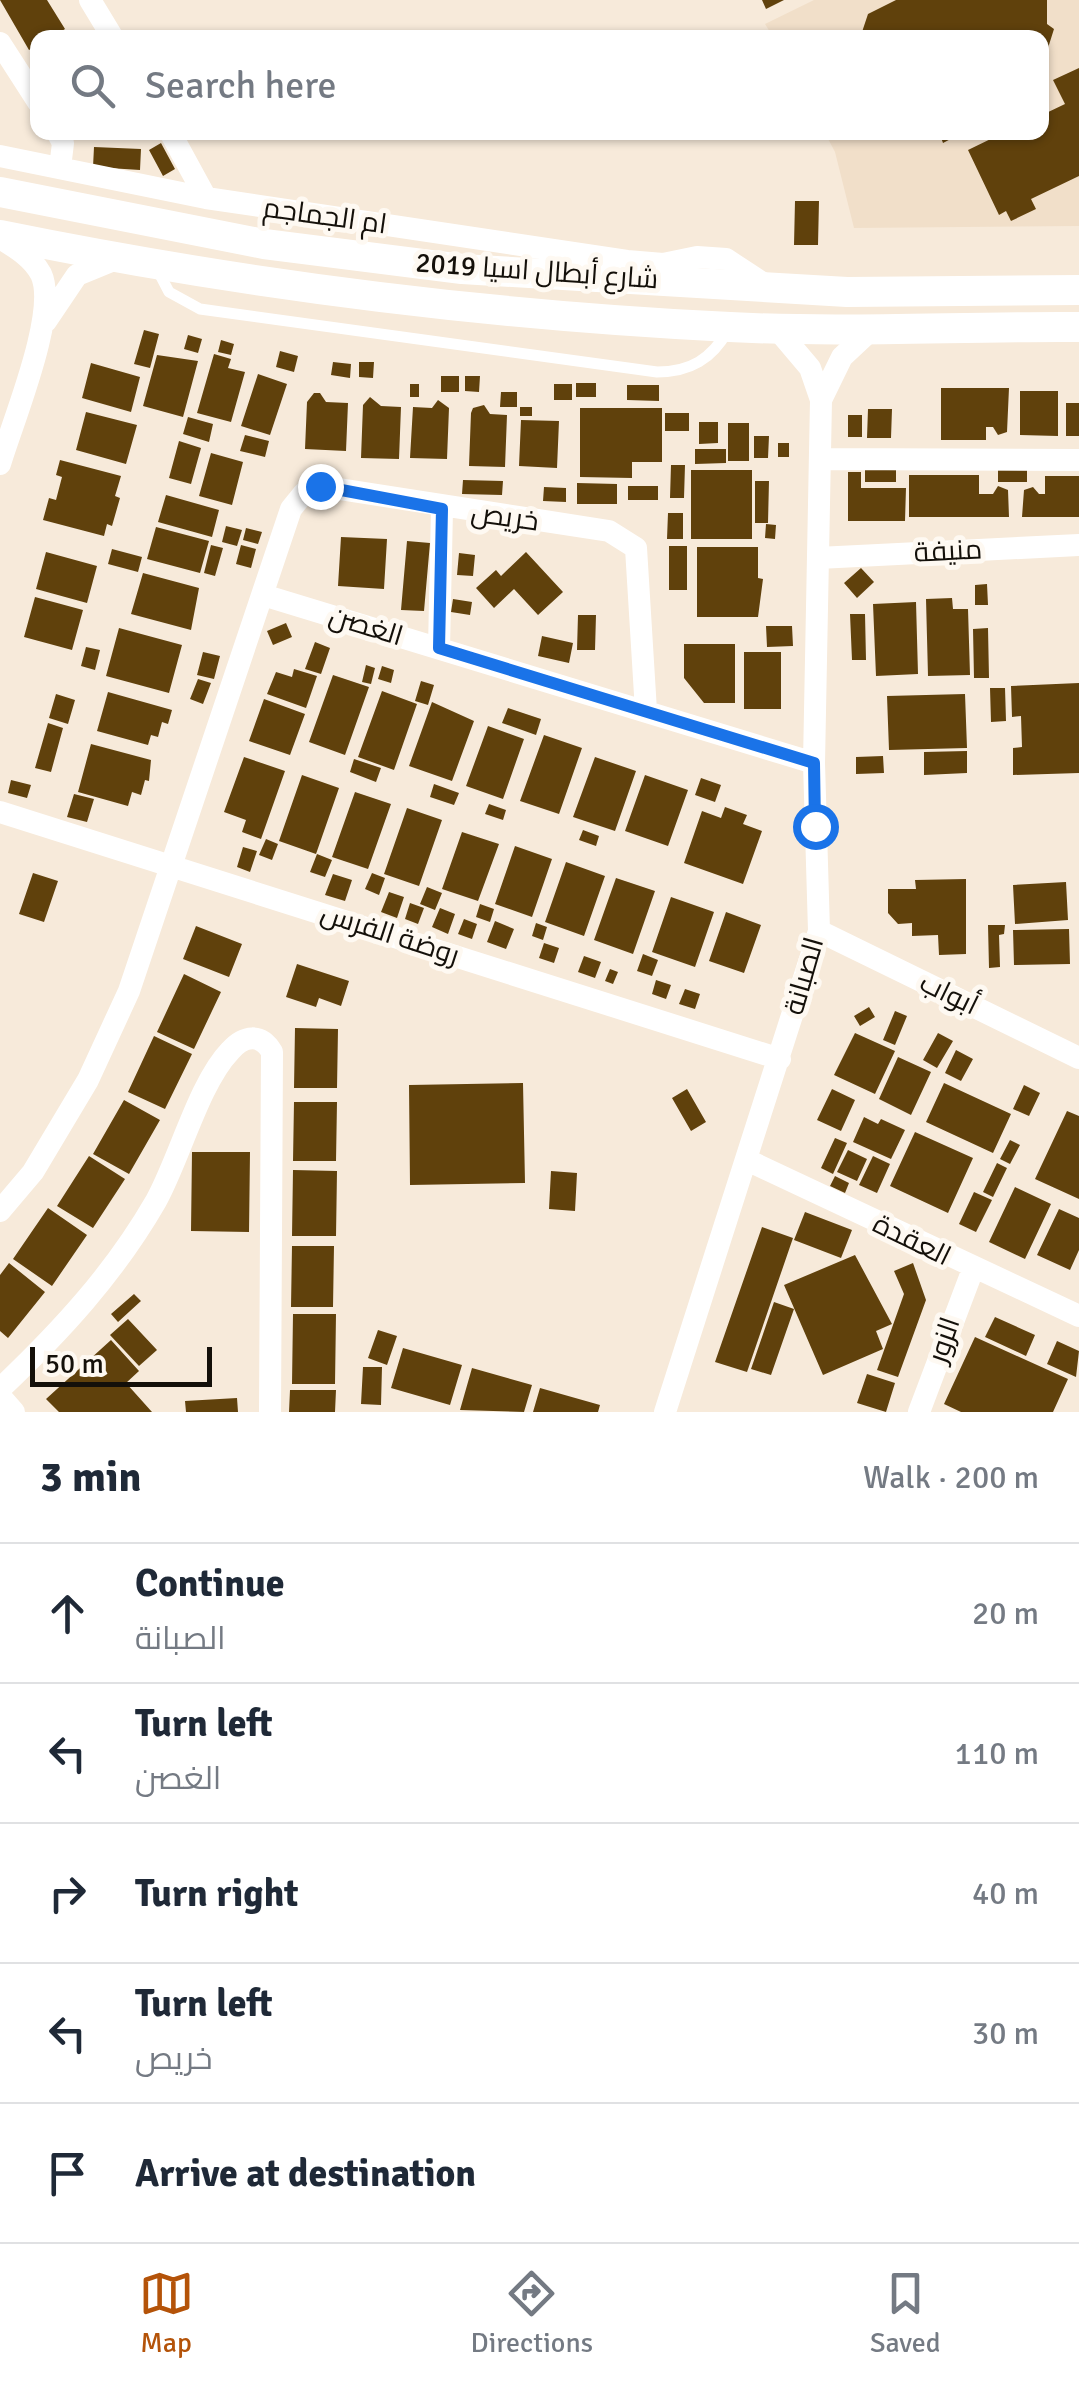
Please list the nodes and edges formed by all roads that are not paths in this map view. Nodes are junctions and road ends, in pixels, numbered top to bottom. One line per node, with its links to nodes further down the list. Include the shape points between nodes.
1 (90, 0): 2 (street)
2 (108, 30)
3 (0, 43): 4 (street)
4 (30, 90)
5 (61, 140): 8 (street)
6 (174, 140): 10 (street)
7 (0, 156): 8 (street, ام الجماجم)
8 (60, 168): 10 (street, ام الجماجم)
9 (0, 192): 15 (main road, شارع أبطال اسيا 2019, via 264,244 462,270)
10 (206, 198): 15 (street, ام الجماجم, via 627,261 726,259)
11 (0, 237): 12 (main road, شارع أبطال اسيا 2019); 22 (street, via 42,275)
12 (116, 259): 13 (main road, شارع أبطال اسيا 2019); 22 (street, via 77,274)
13 (156, 265): 18 (main road, شارع أبطال اسيا 2019, via 490,311); 18 (lane, via 169,292 200,310 657,372 698,364)
14 (1079, 273): 17 (main road, via 910,276)
15 (764, 284): 17 (main road, شارع أبطال اسيا 2019)
16 (1079, 290): 17 (main road, شارع أبطال اسيا 2019)
17 (847, 292)
18 (730, 327): 20 (main road, شارع أبطال اسيا 2019)
19 (1079, 327): 21 (main road, شارع أبطال اسيا 2019)
20 (777, 329): 21 (main road, شارع أبطال اسيا 2019); 23 (street, الصبانة, via 810,368)
21 (872, 329): 23 (street, الصبانة, via 842,356)
22 (40, 333): 26 (street)
23 (821, 400): 24 (street, الصبانة)
24 (820, 459): 25 (street); 29 (street, الصبانة)
25 (1079, 460)
26 (0, 464)
27 (442, 509): 30 (street, خريص, via 320,486 304,492 292,508); 31 (street); 32 (street, خريص, via 609,532 636,548)
28 (1079, 545): 29 (street, منيفة)
29 (818, 558): 33 (street, الصبانة)
30 (262, 595): 31 (street, الغصن); 35 (street, خريص)
31 (439, 648): 32 (street, الغصن)
32 (646, 711): 33 (street, الغصن)
33 (814, 763): 36 (street, الصبانة)
34 (0, 812): 35 (street, روضة الفرس)
35 (169, 863): 38 (street, روضة الفرس); 40 (street, خريص, via 130,991 88,1080 33,1172)
36 (819, 931): 37 (street, أبواب); 38 (street, الصبانة)
37 (1079, 1058)
38 (780, 1059): 39 (street, الصبانة)
39 (746, 1160): 41 (street, العقدة); 47 (street, الصبانة)
40 (0, 1211)
41 (973, 1269): 42 (street, العقدة); 48 (street, الزور)
42 (1079, 1316)
43 (0, 1388): 46 (street, via 75,1318 130,1243 220,1062 242,1040 255,1037 272,1052)
44 (0, 1396): 45 (street)
45 (14, 1412)
46 (270, 1412)
47 (665, 1412)
48 (919, 1412)

